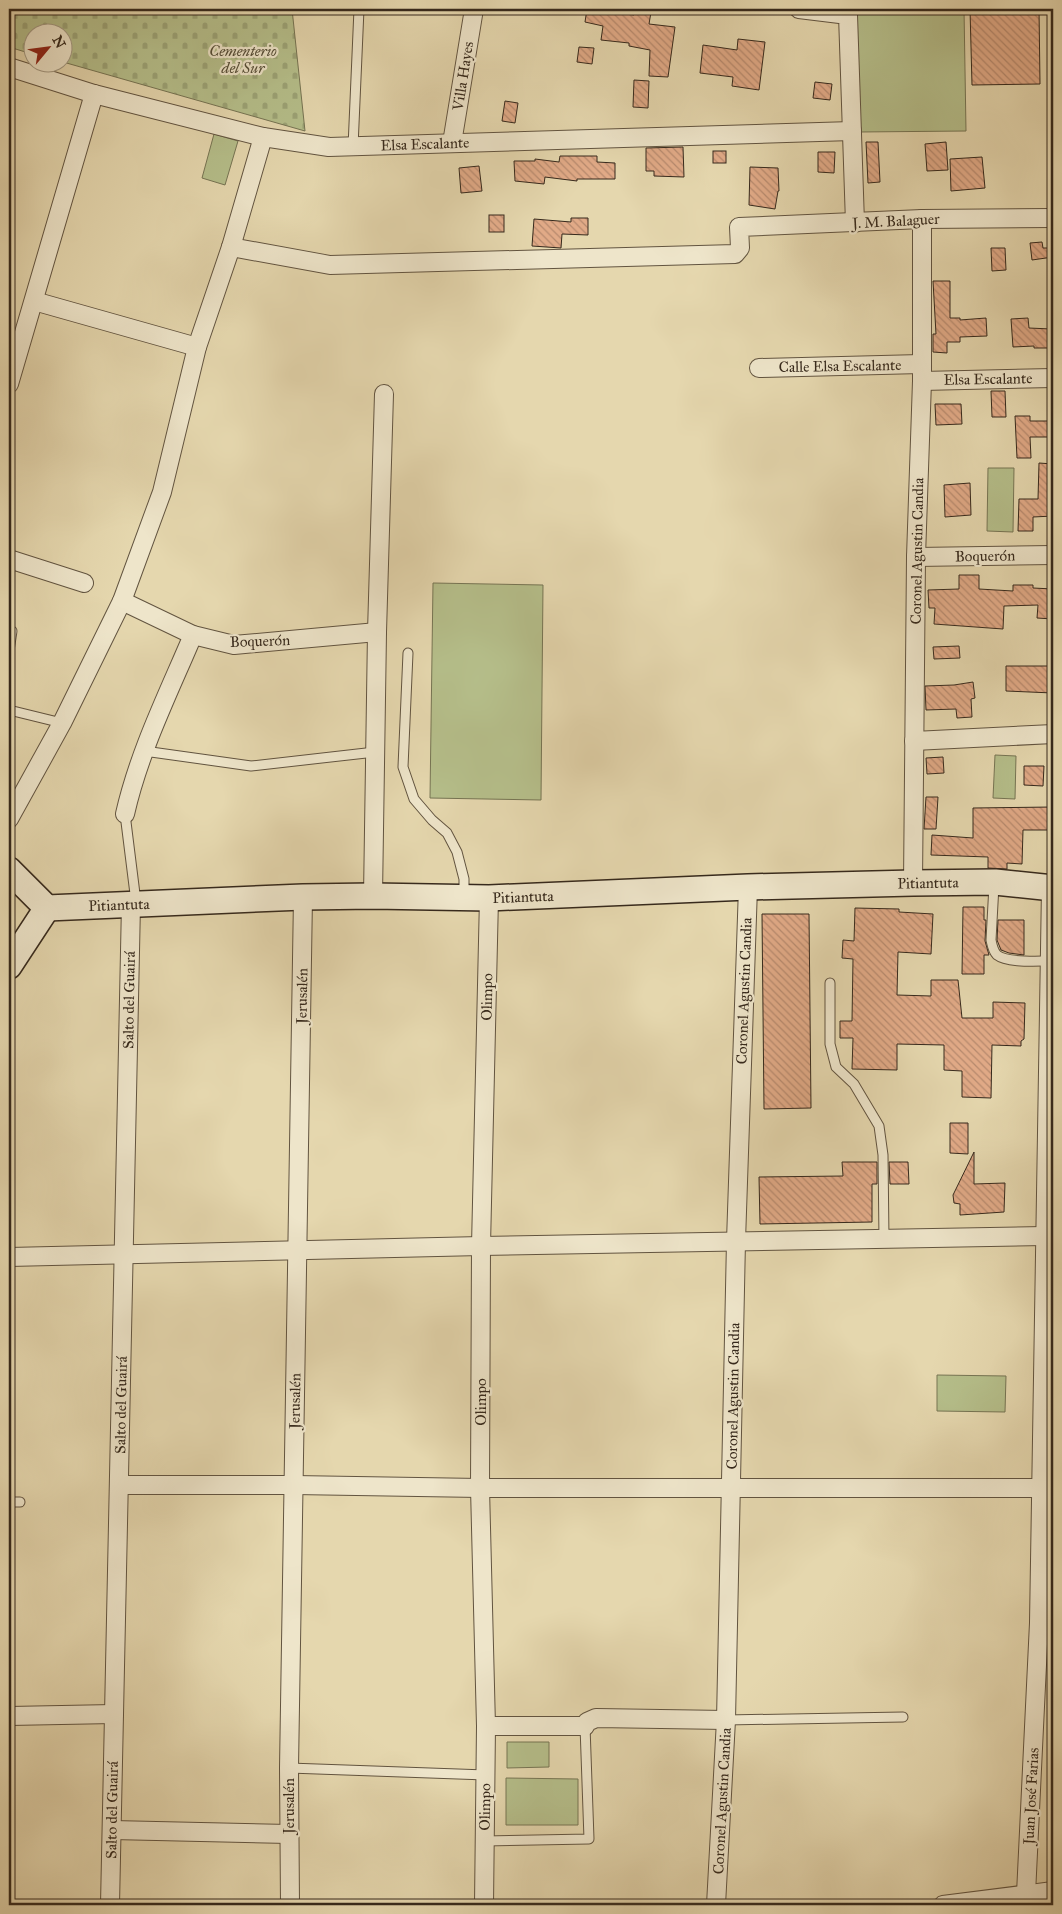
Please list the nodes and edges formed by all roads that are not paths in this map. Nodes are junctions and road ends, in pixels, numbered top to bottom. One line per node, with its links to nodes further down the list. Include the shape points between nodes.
1 (358, 9): 9 (lane)
2 (474, 9): 8 (street, Villa Hayes)
3 (799, 9): 6 (street, via 848,15)
4 (9, 67): 5 (street, Elsa Escalante)
5 (94, 94): 7 (street, Elsa Escalante); 14 (street)
6 (852, 131): 8 (street, Elsa Escalante); 12 (street)
7 (263, 137): 9 (street, Elsa Escalante, via 329,147); 13 (street)
8 (452, 143): 9 (street, Elsa Escalante)
9 (353, 147)
10 (1053, 218): 11 (street, J. M. Balaguer)
11 (922, 219): 12 (street, J. M. Balaguer); 17 (street, Coronel Agustin Candia)
12 (855, 223): 13 (street, J. M. Balaguer, via 739,227 740,248 735,254 330,265)
13 (231, 246): 15 (street)
14 (34, 301): 15 (street); 19 (street)
15 (197, 347): 25 (street, via 162,492)
16 (759, 368): 17 (street, Calle Elsa Escalante)
17 (921, 373): 18 (street, Elsa Escalante); 22 (street, Coronel Agustin Candia)
18 (1053, 378)
19 (9, 384)
20 (384, 394): 27 (street)
21 (1053, 556): 22 (street, Boquerón)
22 (916, 557): 34 (street, Coronel Agustin Candia)
23 (9, 559): 24 (street)
24 (84, 583)
25 (122, 601): 28 (street, Boquerón); 32 (street)
26 (12, 632): 29 (lane)
27 (377, 632): 28 (street, Boquerón, via 234,645); 36 (street)
28 (193, 635): 35 (street)
29 (9, 651)
30 (408, 653): 46 (lane, via 403,767 414,798 446,833 457,852 464,880)
31 (9, 710): 32 (lane)
32 (62, 723): 38 (street)
33 (1053, 734): 34 (street)
34 (914, 741): 41 (street, Coronel Agustin Candia)
35 (144, 751): 36 (lane, via 252,766); 37 (street)
36 (375, 752): 44 (street)
37 (125, 814): 47 (lane)
38 (9, 819)
39 (9, 870): 48 (street)
40 (994, 882): 41 (street, Pitiantuta); 43 (street, Pitiantuta); 49 (lane, via 991,940 997,954 1006,959)
41 (912, 883): 42 (street, Pitiantuta)
42 (748, 886): 46 (street, Pitiantuta); 55 (street, Coronel Agustin Candia)
43 (1052, 888): 49 (street, Juan José Farias)
44 (373, 896): 45 (street, Pitiantuta); 46 (street, Pitiantuta)
45 (303, 898): 47 (street, Pitiantuta); 57 (street, Jerusalén)
46 (477, 898): 56 (street, Olimpo)
47 (133, 904): 48 (street, Pitiantuta); 58 (street, Salto del Guairá)
48 (46, 908): 50 (street)
49 (1049, 961): 52 (street, Juan José Farias)
50 (9, 966)
51 (830, 983): 54 (lane, via 830,1044 836,1067 854,1084 879,1126 883,1155)
52 (1050, 1161): 53 (street, Juan José Farias)
53 (1044, 1236): 54 (street); 60 (street, Juan José Farias)
54 (884, 1239): 55 (street)
55 (736, 1241): 56 (street); 63 (street, Coronel Agustin Candia)
56 (481, 1246): 57 (street); 64 (street, Olimpo)
57 (298, 1251): 58 (street); 62 (street, Jerusalén)
58 (124, 1255): 59 (street); 61 (street, Salto del Guairá)
59 (9, 1257)
60 (1047, 1388): 65 (street, Juan José Farias)
61 (120, 1485): 62 (street); 69 (street, Salto del Guairá)
62 (294, 1485): 64 (street); 75 (street, Jerusalén)
63 (731, 1487): 64 (street); 65 (street); 72 (street, Coronel Agustin Candia)
64 (480, 1488): 73 (street, Olimpo)
65 (1040, 1488): 68 (street, Juan José Farias)
66 (9, 1502): 67 (lane)
67 (20, 1502)
68 (1046, 1623): 81 (street, Juan José Farias)
69 (114, 1714): 70 (street); 77 (street, Salto del Guairá)
70 (9, 1716)
71 (904, 1717): 72 (lane)
72 (726, 1720): 74 (street, via 596,1718); 85 (street, Coronel Agustin Candia)
73 (486, 1726): 74 (street); 76 (street, Olimpo)
74 (585, 1726): 79 (lane, via 589,1839)
75 (289, 1768): 76 (lane); 78 (street, Jerusalén)
76 (486, 1775): 79 (street, Olimpo)
77 (112, 1830): 78 (street); 82 (street, Salto del Guairá)
78 (289, 1834): 83 (street, Jerusalén)
79 (485, 1841): 84 (street, Olimpo)
80 (1053, 1891): 81 (street)
81 (1026, 1894): 86 (street)
82 (110, 1905)
83 (290, 1905)
84 (484, 1905)
85 (716, 1905)
86 (950, 1905)

